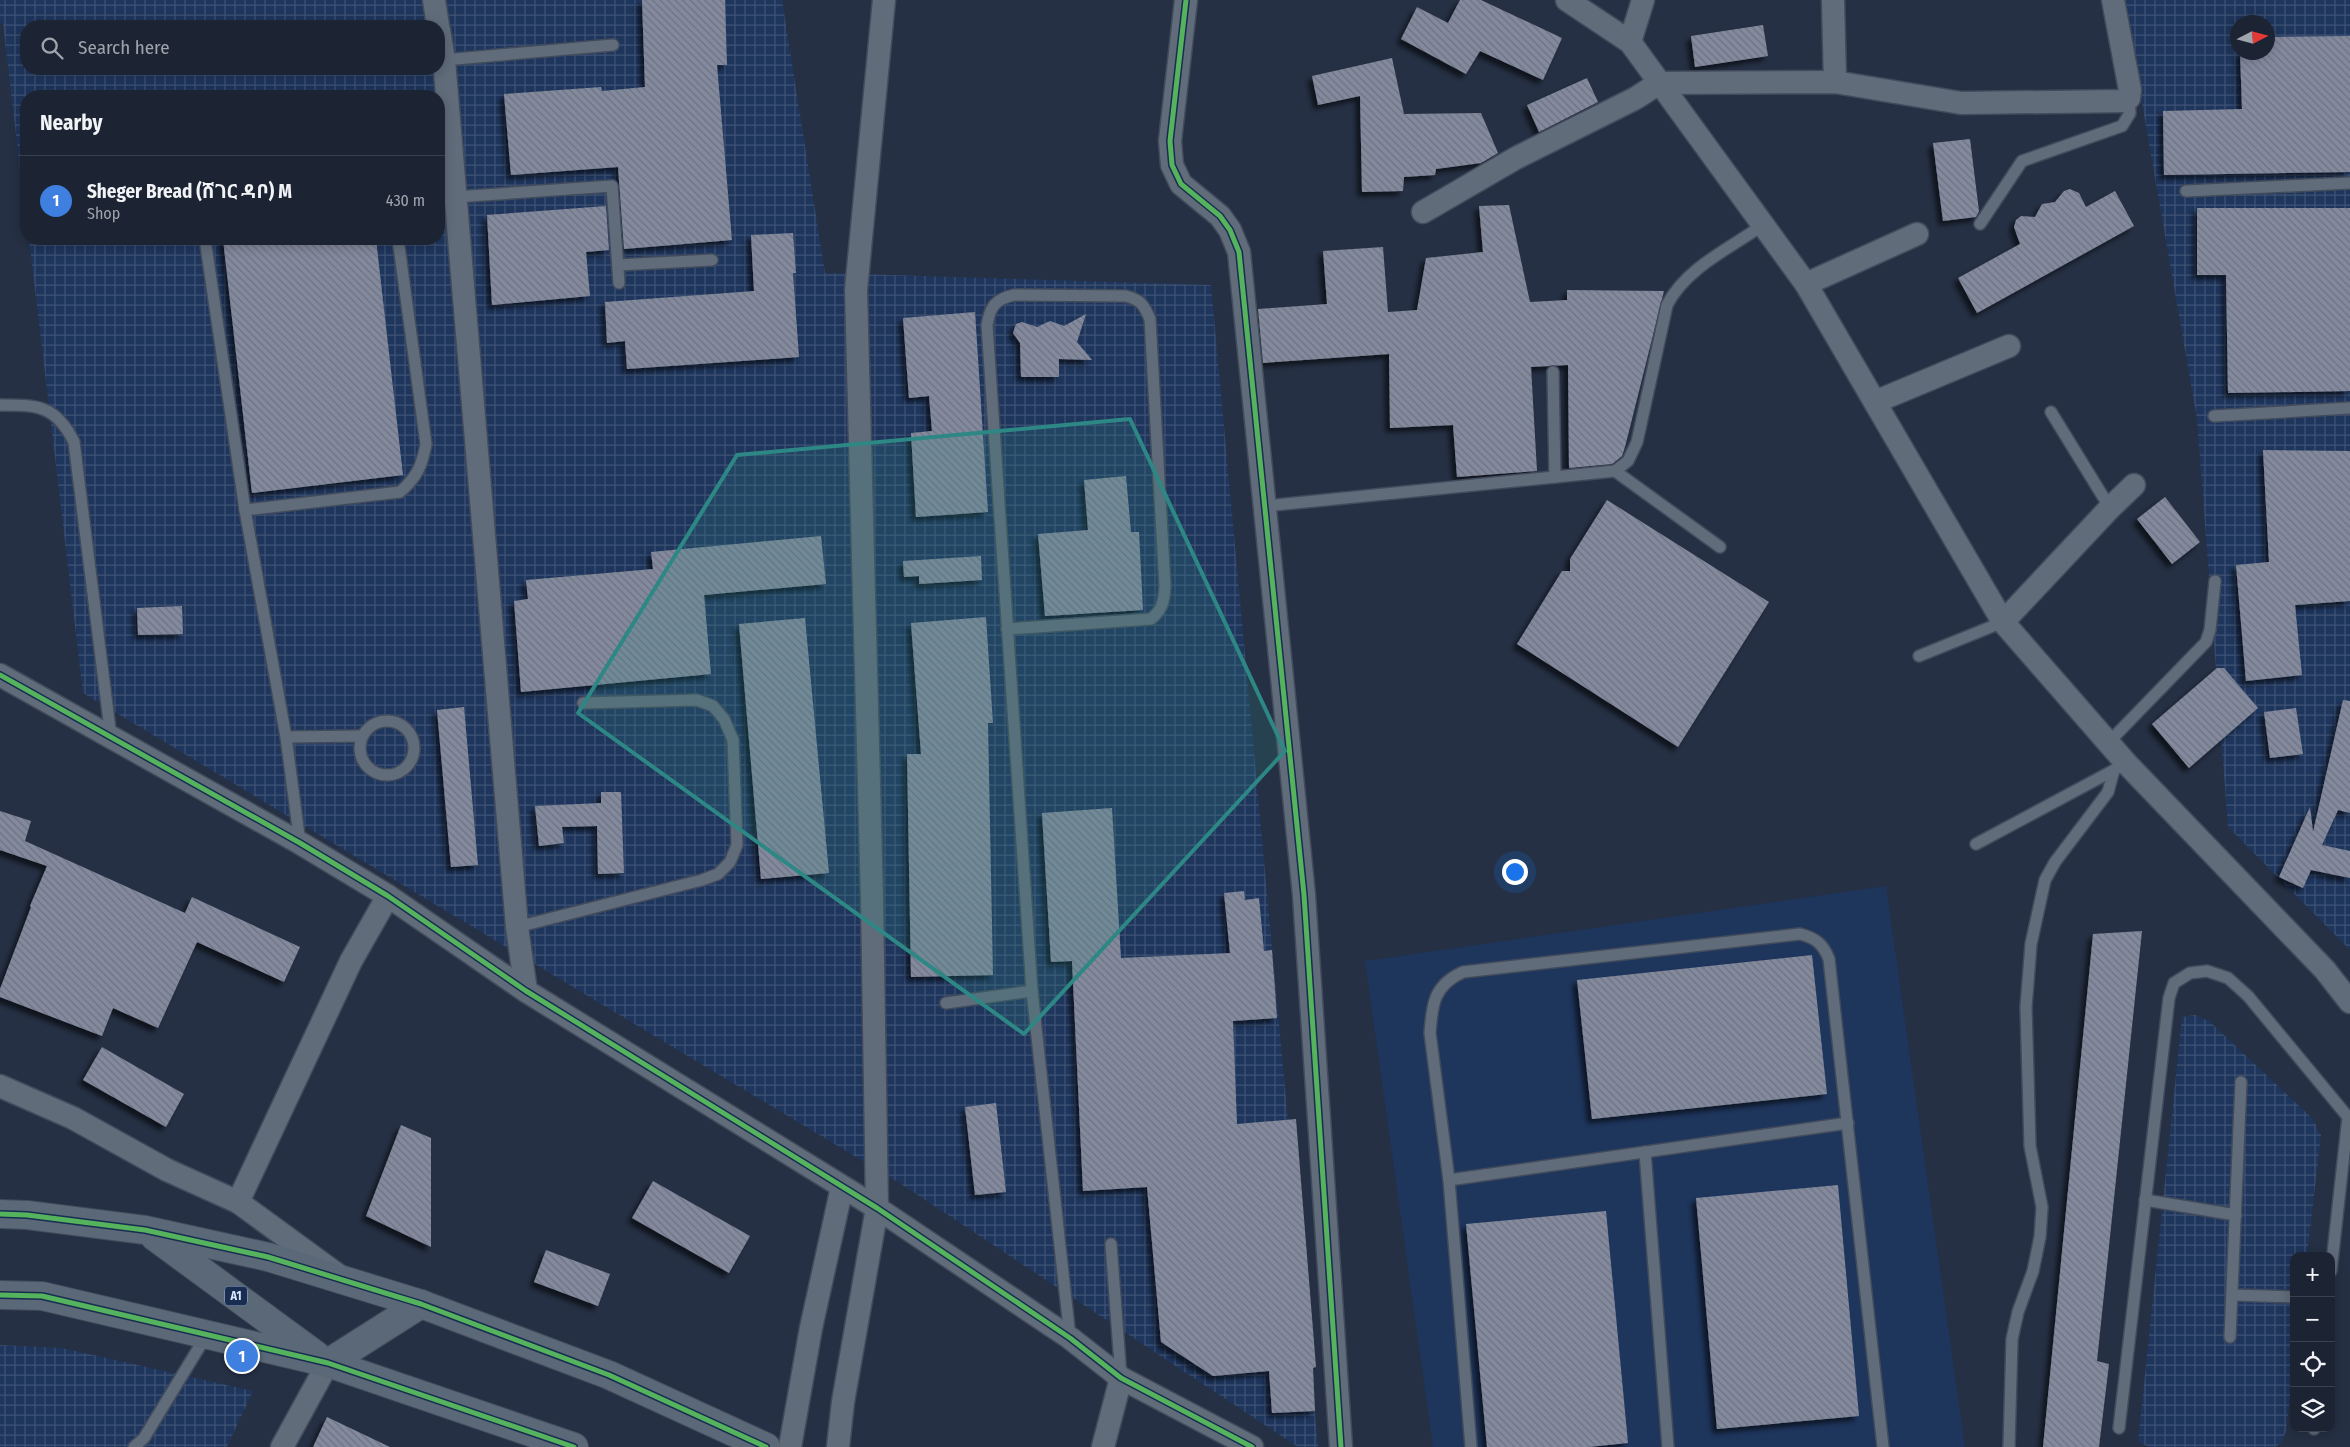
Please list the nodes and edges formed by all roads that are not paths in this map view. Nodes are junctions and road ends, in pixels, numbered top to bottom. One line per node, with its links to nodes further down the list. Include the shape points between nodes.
1 (434, 0): 8 (street)
2 (884, 0): 71 (street, via 856,290)
3 (1186, 0): 39 (street, via 1170,141 1172,165 1182,184 1220,216 1239,252)
4 (1567, 0): 9 (street)
5 (1643, 0): 9 (street)
6 (1833, 0): 13 (street)
7 (2113, 0): 15 (street)
8 (437, 20)
9 (1630, 42): 14 (street)
10 (613, 45): 11 (lane)
11 (445, 60)
12 (445, 72): 18 (street)
13 (1835, 82): 14 (street); 15 (street, via 1961,103 2117,103)
14 (1659, 83): 19 (street, via 1636,98 1516,158); 21 (street)
15 (2130, 98): 20 (lane, via 2130,113 2122,126 2022,161)
16 (2350, 183): 17 (lane)
17 (2186, 191)
18 (455, 197): 26 (lane, via 612,186); 57 (street)
19 (1423, 212)
20 (1980, 224)
21 (1763, 225): 28 (street); 36 (lane, via 1688,276 1674,290 1667,305 1637,442 1628,462)
22 (1917, 234): 28 (street)
23 (206, 245): 41 (lane)
24 (399, 245): 41 (lane, via 426,444 414,481 400,492)
25 (712, 260): 26 (lane)
26 (618, 265): 27 (lane)
27 (619, 283)
28 (1806, 284): 31 (street)
29 (2009, 346): 31 (street)
30 (1553, 372): 37 (lane)
31 (1875, 402): 44 (street)
32 (0, 405): 50 (lane, via 34,405 53,413 67,428 74,442)
33 (2350, 408): 35 (lane)
34 (2051, 412): 40 (lane)
35 (2214, 416)
36 (1615, 471): 37 (lane); 42 (lane)
37 (1555, 477): 39 (lane)
38 (2134, 486): 40 (street)
39 (1265, 506): 97 (street, via 1304,896)
40 (2110, 508): 44 (street)
41 (245, 510): 51 (lane)
42 (1720, 547)
43 (2215, 581): 52 (lane, via 2206,642)
44 (2003, 622): 46 (lane); 52 (street)
45 (1008, 629): 45 (lane, via 1151,619 1160,612 1164,602 1150,319 1144,304 1137,299 1126,296 1014,295 1000,298 990,310 987,325); 59 (lane)
46 (1919, 656)
47 (0, 675): 50 (street)
48 (583, 703): 57 (lane, via 697,700 713,706 724,719 733,740 737,846 730,862 718,874 702,880)
49 (362, 736): 49 (lane, via 361,758 376,773 386,776 397,774 412,759 413,738 398,722 377,722); 51 (lane)
50 (111, 738): 54 (street)
51 (286, 738): 54 (lane)
52 (2109, 742): 53 (street)
53 (2120, 767): 55 (lane); 60 (street, via 2325,970); 101 (lane, via 2108,792 2055,862 2046,880 2031,944 2026,1008 2030,1136 2042,1207 2033,1270 2012,1339)
54 (300, 844): 56 (street)
55 (1976, 844)
56 (388, 896): 58 (street); 70 (street, via 352,961)
57 (517, 928): 58 (street)
58 (526, 991): 68 (street)
59 (1032, 991): 61 (lane); 84 (lane)
60 (2350, 1002)
61 (946, 1003)
62 (2242, 1082): 73 (lane)
63 (0, 1086): 70 (street, via 73,1118 166,1170)
64 (2349, 1116): 69 (lane, via 2248,996 2228,978 2207,971 2190,973 2174,983 2168,998); 76 (lane)
65 (1848, 1123): 66 (lane); 67 (lane, via 1828,960 1824,946 1813,937 1800,934 1464,972 1449,978 1438,992 1431,1010 1430,1033); 100 (lane)
66 (1645, 1152): 67 (lane); 99 (lane)
67 (1449, 1180): 98 (lane)
68 (842, 1187): 71 (street); 93 (street, via 811,1328)
69 (2145, 1200): 73 (lane); 87 (lane)
70 (238, 1202): 77 (street)
71 (877, 1208): 84 (street); 94 (street)
72 (0, 1214): 74 (main road, A1)
73 (2236, 1215): 78 (lane)
74 (145, 1230): 77 (main road, A1, via 268,1257); 85 (main road, A1)
75 (1112, 1244): 86 (lane)
76 (2333, 1252)
77 (347, 1282): 81 (main road, A1)
78 (2232, 1295): 80 (lane); 83 (lane)
79 (0, 1296): 82 (main road, A1, via 42,1296)
80 (2290, 1297)
81 (421, 1304): 85 (main road); 92 (main road, A1, via 609,1375)
82 (207, 1334): 85 (main road, A1); 88 (lane)
83 (2230, 1337)
84 (1070, 1338): 86 (street)
85 (328, 1363): 90 (street); 91 (main road, A1)
86 (1121, 1378): 95 (street); 96 (street)
87 (2119, 1428)
88 (145, 1443): 89 (lane)
89 (134, 1447)
90 (282, 1447)
91 (574, 1447)
92 (766, 1447)
93 (790, 1447)
94 (838, 1447)
95 (1103, 1447)
96 (1252, 1447)
97 (1341, 1447)
98 (1471, 1447)
99 (1668, 1447)
100 (1882, 1447)
101 (2009, 1447)

